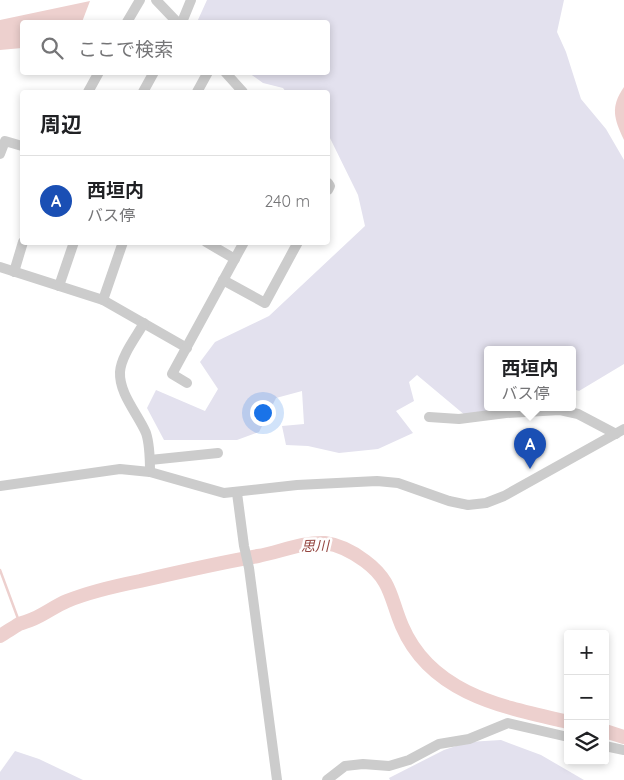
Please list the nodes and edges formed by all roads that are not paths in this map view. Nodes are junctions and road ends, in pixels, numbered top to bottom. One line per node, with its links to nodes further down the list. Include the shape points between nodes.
1 (140, 0): 4 (street)
2 (156, 0): 5 (street)
3 (191, 0): 6 (street)
4 (128, 20)
5 (175, 20)
6 (183, 20)
7 (97, 75): 11 (street)
8 (152, 75): 12 (street)
9 (206, 75): 13 (street)
10 (228, 75): 14 (street)
11 (89, 90)
12 (144, 90)
13 (198, 90)
14 (241, 90)
15 (20, 145): 16 (street, via 4,140)
16 (0, 154)
17 (22, 245): 25 (street)
18 (73, 245): 27 (street)
19 (122, 245): 28 (street)
20 (211, 245): 23 (street)
21 (242, 245): 23 (street)
22 (296, 245): 26 (street, via 265,303)
23 (235, 259): 26 (street)
24 (0, 267): 25 (street)
25 (14, 272): 27 (street)
26 (223, 280): 30 (street)
27 (59, 286): 28 (street)
28 (102, 300): 29 (street)
29 (144, 323): 30 (street); 37 (street, via 124,357 120,372 122,386 146,434)
30 (186, 348): 31 (street, via 172,374)
31 (187, 383)
32 (542, 411): 34 (street, via 459,419)
33 (564, 411): 35 (street)
34 (429, 417)
35 (620, 432): 40 (street, via 486,503 468,505 398,483 377,481)
36 (218, 453): 37 (street)
37 (150, 460): 38 (street)
38 (150, 472): 39 (street, via 120,469); 40 (street, via 210,490)
39 (0, 486)
40 (237, 492): 44 (street)
41 (564, 736): 45 (street, via 508,723 469,739 439,744 409,760 389,766 345,766)
42 (609, 747): 43 (street)
43 (624, 750)
44 (277, 780)
45 (327, 780)

